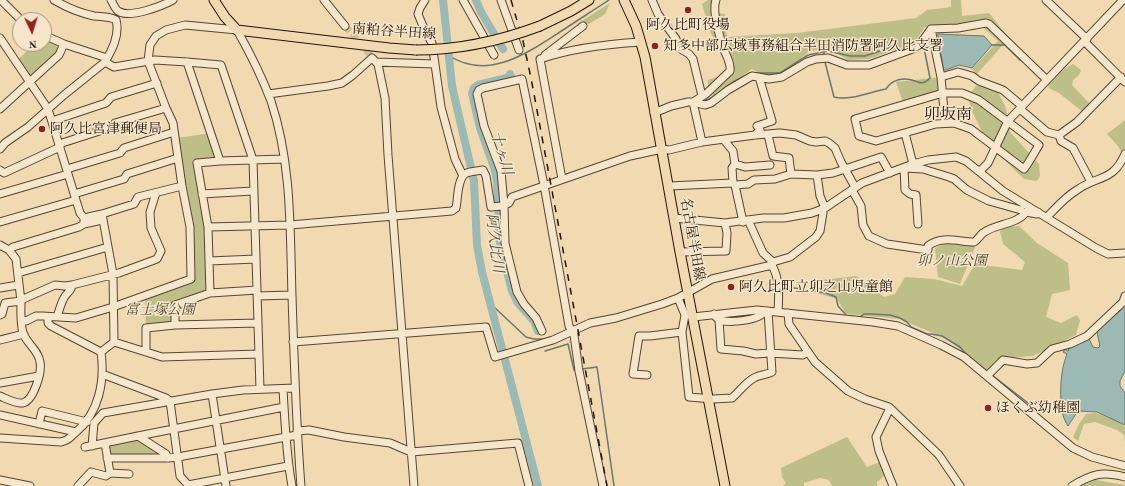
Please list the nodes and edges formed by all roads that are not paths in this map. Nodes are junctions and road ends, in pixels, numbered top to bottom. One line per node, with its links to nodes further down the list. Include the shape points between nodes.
1 (0, 0): 18 (street)
2 (54, 0): 33 (street, via 73,10 116,20 116,37)
3 (111, 0): 4 (street, via 117,10 124,14 143,11)
4 (173, 0)
5 (214, 0): 22 (main road)
6 (221, 0): 22 (main road)
7 (324, 0): 20 (street)
8 (425, 0): 37 (street, via 418,14 432,43)
9 (463, 0): 31 (street)
10 (501, 0): 30 (street)
11 (589, 0): 22 (main road, 南粕谷半田線, bridge, via 540,26 506,38 472,46 443,49 416,50)
12 (624, 0): 27 (main road, 名古屋半田線)
13 (652, 0): 46 (street, via 679,48 694,59)
14 (716, 0): 46 (street, via 714,9 731,66 730,71)
15 (1046, 0): 26 (street)
16 (1123, 0): 17 (street); 26 (street)
17 (1125, 3)
18 (13, 12)
19 (530, 24): 24 (street)
20 (345, 26)
21 (583, 26): 32 (street)
22 (237, 30): 34 (street, via 185,25 166,30 156,36 150,45); 44 (street)
23 (931, 30): 38 (street, via 918,47 869,65 847,65 833,58 823,58 807,62 782,77); 39 (street); 40 (street, via 989,24)
24 (533, 35)
25 (52, 39): 29 (street)
26 (1085, 40): 40 (street); 41 (street)
27 (641, 42): 32 (street, via 606,44); 52 (main road, 名古屋半田線)
28 (1, 43): 42 (street)
29 (64, 44): 33 (street); 42 (street, via 59,55)
30 (519, 50)
31 (494, 55)
32 (540, 59): 84 (street)
33 (106, 60): 34 (street, via 114,67); 51 (street)
34 (148, 61): 35 (street); 43 (street)
35 (187, 62): 70 (street, via 221,65); 71 (street)
36 (376, 62): 37 (street); 44 (street, via 372,58 342,83); 100 (street, via 385,98)
37 (434, 64): 83 (street, via 441,107 455,159)
38 (759, 77): 47 (street, via 752,76 738,83 711,103 705,105); 58 (street, via 772,121 757,126 760,130)
39 (941, 78): 45 (street); 48 (street, via 958,72 972,76 1003,90)
40 (1048, 80): 48 (street)
41 (1123, 80): 60 (street)
42 (29, 82): 50 (street); 51 (street)
43 (157, 83): 49 (street); 53 (street, via 111,97 106,103)
44 (268, 94): 69 (street)
45 (943, 94): 54 (street, via 956,93 973,97); 55 (street); 57 (street, via 855,119 859,136 876,141)
46 (702, 96): 47 (street)
47 (693, 102): 52 (street, via 671,106); 62 (street)
48 (1021, 107): 54 (street); 60 (street, via 1047,132)
49 (166, 108): 56 (street); 63 (street, via 115,123 112,127)
50 (0, 109)
51 (48, 109): 53 (street); 65 (street)
52 (654, 113): 66 (main road, 名古屋半田線)
53 (52, 121): 63 (street)
54 (1008, 121): 64 (street); 64 (street, via 1039,145 1024,169)
55 (945, 122): 57 (street); 64 (street, via 967,127)
56 (174, 132): 68 (street); 79 (street, via 124,148 120,153)
57 (905, 133): 73 (street)
58 (755, 135): 59 (street); 61 (street)
59 (768, 135): 76 (street, via 787,134 810,141 825,141 835,148); 81 (street, via 773,156 789,158)
60 (1059, 135): 85 (street, via 1061,141 1073,148)
61 (724, 140): 62 (street); 72 (street, via 733,151)
62 (702, 142): 66 (street, via 669,150)
63 (59, 145): 77 (street, via 4,172); 79 (street)
64 (995, 147): 78 (street, via 988,163)
65 (0, 149)
66 (662, 149): 84 (street, via 630,156); 89 (main road, 名古屋半田線)
67 (1125, 154): 85 (street, via 1111,174)
68 (178, 158): 88 (street); 95 (street, via 127,174 124,179)
69 (284, 159): 70 (street); 110 (street)
70 (253, 160): 71 (street); 91 (street)
71 (220, 161): 94 (street, via 197,163)
72 (735, 164): 74 (street, via 745,167); 86 (street, via 732,168)
73 (912, 164): 75 (street); 78 (street, via 956,157)
74 (770, 165)
75 (904, 168): 80 (street); 98 (street, via 945,175 989,201); 108 (street, via 905,190 916,195)
76 (845, 169): 80 (street, via 881,157); 82 (street); 90 (street)
77 (0, 170)
78 (980, 171): 99 (street, via 1003,191)
79 (68, 172): 93 (street); 95 (street)
80 (890, 173): 90 (street)
81 (791, 174): 82 (street); 86 (street, via 775,179 754,180 748,184)
82 (817, 174): 97 (street)
83 (464, 175): 96 (street, via 483,170 491,207); 100 (street, via 458,188 456,208 452,211)
84 (562, 179): 87 (street)
85 (1091, 182): 102 (street, via 1075,191)
86 (734, 184): 89 (street); 105 (street)
87 (544, 185): 96 (street, via 512,196 509,203); 96 (street, via 522,78 483,88 477,94 484,126 501,171); 146 (street)
88 (182, 186): 92 (street); 132 (street, via 190,227 191,279)
89 (669, 186): 103 (main road, 名古屋半田線)
90 (854, 188): 97 (street); 99 (street, via 861,206 863,225 869,236 885,244 925,251 930,244 940,241 974,242 983,233 1021,219 1026,212)
91 (253, 191): 94 (street); 109 (street)
92 (156, 193): 101 (street, via 138,197 134,204); 121 (street, via 150,212 151,228 161,251 157,259)
93 (0, 194)
94 (202, 194): 111 (street)
95 (75, 197): 104 (street); 106 (street)
96 (500, 206): 145 (street, via 505,243 517,292)
97 (824, 208): 105 (street, via 784,218); 119 (street, via 820,231 816,237 790,257)
98 (1021, 210)
99 (1038, 212): 102 (street)
100 (393, 216): 110 (street); 149 (street)
101 (102, 217): 104 (street); 113 (street)
102 (1047, 217): 116 (street, via 1108,254)
103 (674, 218): 107 (street); 115 (main road, 名古屋半田線)
104 (84, 221): 114 (street, via 79,227)
105 (746, 221): 107 (street); 119 (street, via 763,253)
106 (0, 222)
107 (725, 223): 115 (street, via 726,251)
108 (918, 224)
109 (255, 225): 110 (street); 111 (street); 117 (street)
110 (290, 225): 128 (street)
111 (208, 227): 118 (street)
112 (0, 245): 114 (street)
113 (108, 247): 120 (street); 121 (street)
114 (8, 250): 120 (street, via 16,259)
115 (680, 252): 127 (main road, 名古屋半田線)
116 (1125, 253)
117 (256, 259): 118 (street); 126 (street)
118 (209, 261): 125 (street)
119 (772, 263): 127 (street, via 712,279); 134 (street, via 779,288)
120 (18, 273): 122 (street)
121 (113, 274): 123 (street); 132 (street)
122 (18, 285): 124 (street); 131 (street)
123 (72, 285): 131 (street, via 55,285); 139 (street, via 64,297)
124 (0, 288)
125 (210, 293): 126 (street); 144 (street, via 175,305)
126 (257, 293): 128 (street); 143 (street)
127 (688, 293): 130 (street); 140 (main road, 名古屋半田線)
128 (292, 295): 152 (street)
129 (1125, 296): 161 (street, via 1123,302 1087,336 1052,349 1033,364 1003,360)
130 (678, 298): 146 (street, via 616,318 590,323); 147 (street, via 685,314)
131 (21, 301): 137 (street, via 5,303); 141 (street)
132 (113, 307): 139 (street, via 76,318); 151 (street)
133 (767, 311): 134 (street); 136 (street); 142 (street, via 753,319); 156 (street)
134 (778, 312): 135 (street)
135 (788, 313): 155 (street, via 789,324); 161 (street, via 898,326 953,351)
136 (714, 314): 140 (street); 142 (street)
137 (0, 315)
138 (48, 317): 139 (street); 141 (street, via 36,316 26,321); 153 (street, via 51,326)
139 (57, 317)
140 (692, 317): 168 (main road, 名古屋半田線)
141 (22, 320): 148 (street)
142 (719, 320): 156 (street, via 721,349 743,350 756,354)
143 (258, 323): 144 (street); 157 (street)
144 (175, 325): 154 (street, via 146,328)
145 (542, 331)
146 (572, 332): 149 (street, via 495,357 486,327); 203 (street)
147 (682, 332): 159 (street, via 639,336 633,374); 168 (street, via 689,397)
148 (24, 334): 150 (street); 160 (street, via 40,362)
149 (402, 334): 152 (street); 184 (street)
150 (0, 340)
151 (114, 342): 153 (street); 154 (street)
152 (294, 342): 163 (street)
153 (102, 352): 158 (street)
154 (146, 352): 157 (street, via 162,357)
155 (808, 352): 156 (street, via 803,355); 171 (street, via 848,391)
156 (770, 353): 168 (street, via 772,372 751,379 732,398)
157 (259, 354): 164 (street)
158 (102, 374): 169 (street); 173 (street, via 97,403)
159 (647, 375)
160 (39, 376): 162 (street); 167 (street, via 33,394 27,402 19,403)
161 (987, 376): 189 (street, via 1073,448 1092,457)
162 (0, 383)
163 (295, 388): 165 (street); 178 (street)
164 (260, 389): 165 (street); 166 (street)
165 (283, 389): 170 (street)
166 (212, 394): 169 (street); 174 (street)
167 (0, 396)
168 (709, 399): 204 (main road, 名古屋半田線)
169 (170, 401): 176 (street); 182 (street, via 103,413 94,423 88,446)
170 (284, 407): 174 (street); 180 (street)
171 (890, 408): 205 (street, via 876,437); 206 (street, via 939,455)
172 (0, 415): 175 (street)
173 (87, 422): 175 (street, via 42,411); 177 (street)
174 (216, 422): 176 (street); 183 (street)
175 (39, 424): 177 (street)
176 (174, 429): 179 (street); 185 (street)
177 (76, 432): 181 (street, via 69,440 61,442)
178 (297, 433): 180 (street); 184 (street, via 309,430 390,442); 200 (street)
179 (138, 436): 182 (street); 187 (street, via 166,454)
180 (285, 437): 183 (street); 188 (street)
181 (0, 438)
182 (105, 444): 186 (street)
183 (220, 450): 185 (street); 192 (street)
184 (411, 452): 201 (street); 202 (street, via 518,443)
185 (178, 457): 187 (street); 195 (street, via 180,476)
186 (107, 458): 187 (street); 190 (street)
187 (168, 458)
188 (288, 466): 192 (street); 199 (street)
189 (1125, 466)
190 (110, 473): 191 (street); 197 (street, via 106,476 91,472)
191 (129, 474)
192 (224, 478): 195 (street); 198 (street)
193 (1125, 478): 207 (street, via 1097,474)
194 (0, 480): 196 (street)
195 (188, 485)
196 (30, 486)
197 (78, 486)
198 (226, 486)
199 (292, 486)
200 (300, 486)
201 (414, 486)
202 (529, 486)
203 (603, 486)
204 (725, 486)
205 (893, 486)
206 (960, 486)
207 (1072, 486)

